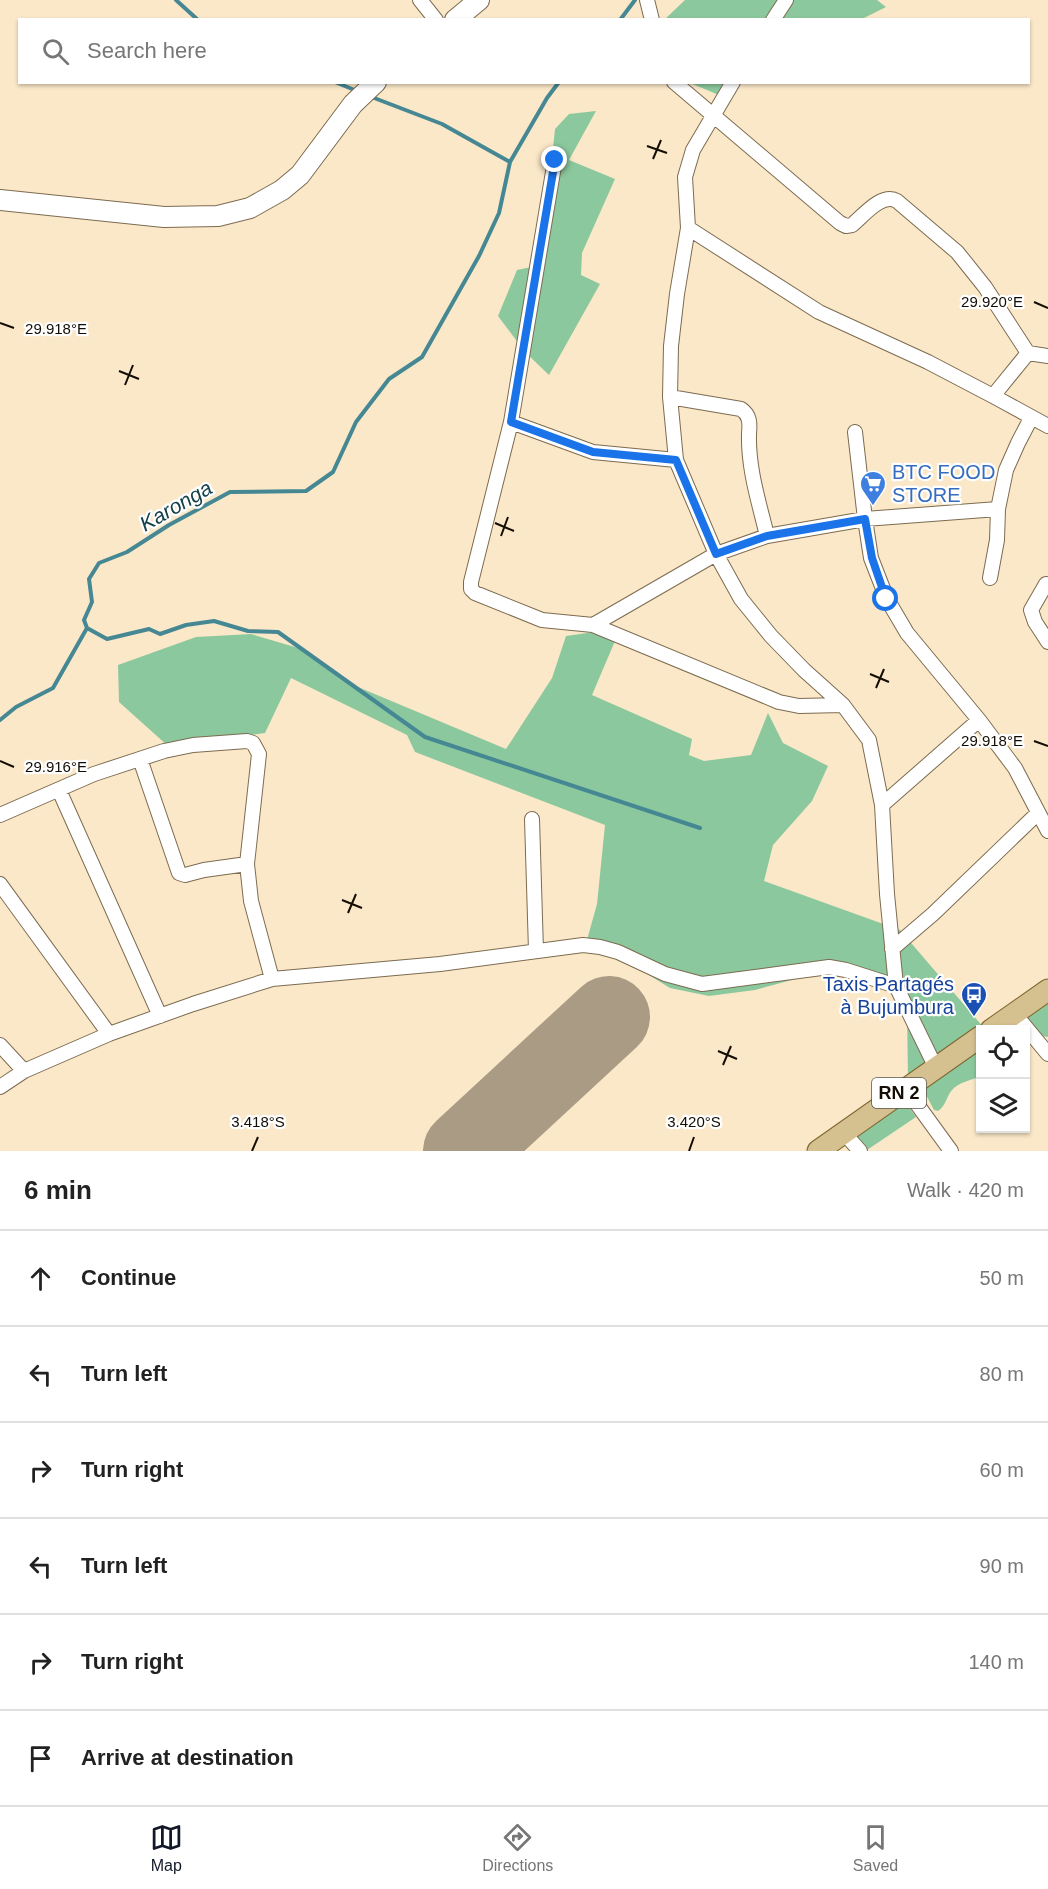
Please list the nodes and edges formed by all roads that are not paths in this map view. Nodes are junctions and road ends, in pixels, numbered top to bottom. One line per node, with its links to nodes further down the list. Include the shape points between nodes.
1 (420, 0): 5 (street)
2 (479, 0): 6 (street)
3 (647, 0): 7 (street)
4 (786, 0): 8 (street)
5 (434, 18)
6 (457, 18)
7 (652, 18)
8 (774, 18)
9 (374, 84): 14 (street, via 353,104 300,175 250,208 218,216 164,217)
10 (676, 84): 12 (street)
11 (732, 84): 12 (street)
12 (712, 115): 15 (street, via 693,150 685,177); 16 (street, via 846,226 884,198 897,201 957,252)
13 (555, 160): 21 (street)
14 (0, 200)
15 (688, 228): 18 (street, via 819,312); 19 (street, via 673,319)
16 (1028, 353): 17 (street); 18 (street)
17 (1048, 356)
18 (993, 396): 20 (street)
19 (670, 397): 24 (street); 27 (street, via 747,412 751,468)
20 (1031, 418): 22 (street); 25 (street, via 1006,470)
21 (511, 422): 24 (street, via 593,452); 31 (street, via 471,589 542,620)
22 (1048, 426)
23 (855, 432): 26 (street)
24 (676, 460): 28 (street)
25 (998, 509): 26 (street); 29 (street, via 998,540)
26 (865, 519): 27 (street); 34 (street, via 872,558 894,613)
27 (767, 536): 28 (street)
28 (716, 554): 31 (street); 33 (street, via 758,621)
29 (990, 578)
30 (1047, 584): 32 (street, via 1032,609)
31 (593, 625): 33 (street, via 779,702 799,706)
32 (1048, 642)
33 (843, 705): 37 (street, via 869,740)
34 (979, 720): 37 (street); 38 (street, via 1015,768)
35 (140, 759): 36 (street); 42 (street, via 179,873); 42 (street, via 193,745 253,743 259,754)
36 (59, 790): 39 (street); 50 (street)
37 (882, 805): 44 (street)
38 (1038, 813): 41 (street); 44 (street)
39 (0, 815)
40 (532, 819): 45 (street)
41 (1048, 831)
42 (247, 864): 46 (street, via 251,901)
43 (0, 884): 52 (street)
44 (892, 949): 47 (street)
45 (537, 951): 46 (street); 47 (street, via 583,945 600,947 665,974 702,984 829,967)
46 (272, 979): 50 (street)
47 (896, 986): 56 (street)
48 (1048, 990): 49 (main road)
49 (1014, 1013): 51 (main road); 55 (street)
50 (160, 1016): 52 (street)
51 (997, 1025)
52 (109, 1034): 57 (street)
53 (976, 1040): 56 (main road, RN 2)
54 (0, 1045): 57 (street)
55 (1048, 1054)
56 (936, 1068): 59 (main road, RN 2)
57 (24, 1071): 58 (street)
58 (0, 1087)
59 (906, 1089): 60 (main road, RN 2); 63 (street)
60 (844, 1133): 61 (main road, RN 2); 62 (street)
61 (818, 1151)
62 (860, 1151)
63 (951, 1151)

